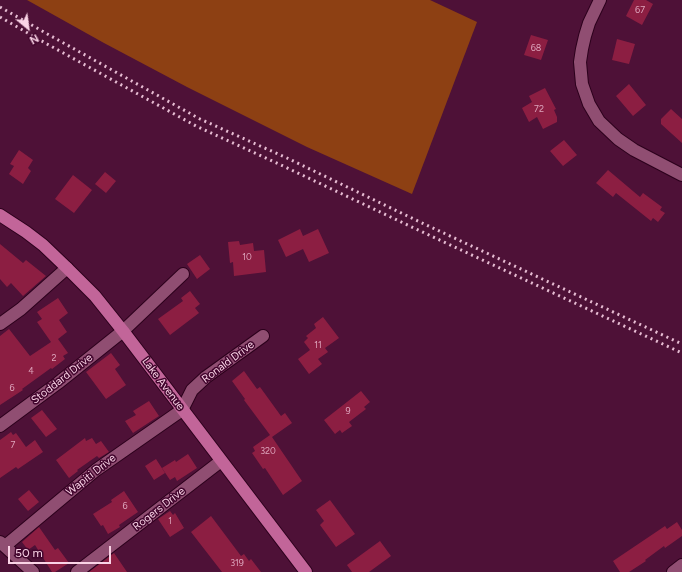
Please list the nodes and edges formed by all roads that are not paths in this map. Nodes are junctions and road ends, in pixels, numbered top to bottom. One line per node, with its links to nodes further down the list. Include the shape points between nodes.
1 (600, 0): 2 (street, via 589,23 580,62 582,84 588,104 599,121 618,139)
2 (682, 175)
3 (0, 215): 4 (main road, Lake Avenue, via 43,246)
4 (67, 268): 6 (street, via 22,309); 7 (main road, Lake Avenue, via 95,296)
5 (183, 274): 7 (street, Stoddard Drive)
6 (0, 324)
7 (123, 331): 9 (main road, Lake Avenue); 10 (street, Stoddard Drive)
8 (263, 336): 9 (street, Ronald Drive, via 206,377 190,392)
9 (182, 410): 11 (main road, Lake Avenue); 12 (street, Wapiti Drive, via 96,470)
10 (0, 426)
11 (221, 460): 15 (street, Rogers Drive); 16 (main road, Lake Avenue)
12 (2, 544): 14 (street)
13 (682, 565): 17 (street)
14 (33, 572)
15 (77, 572)
16 (306, 572)
17 (673, 572)

